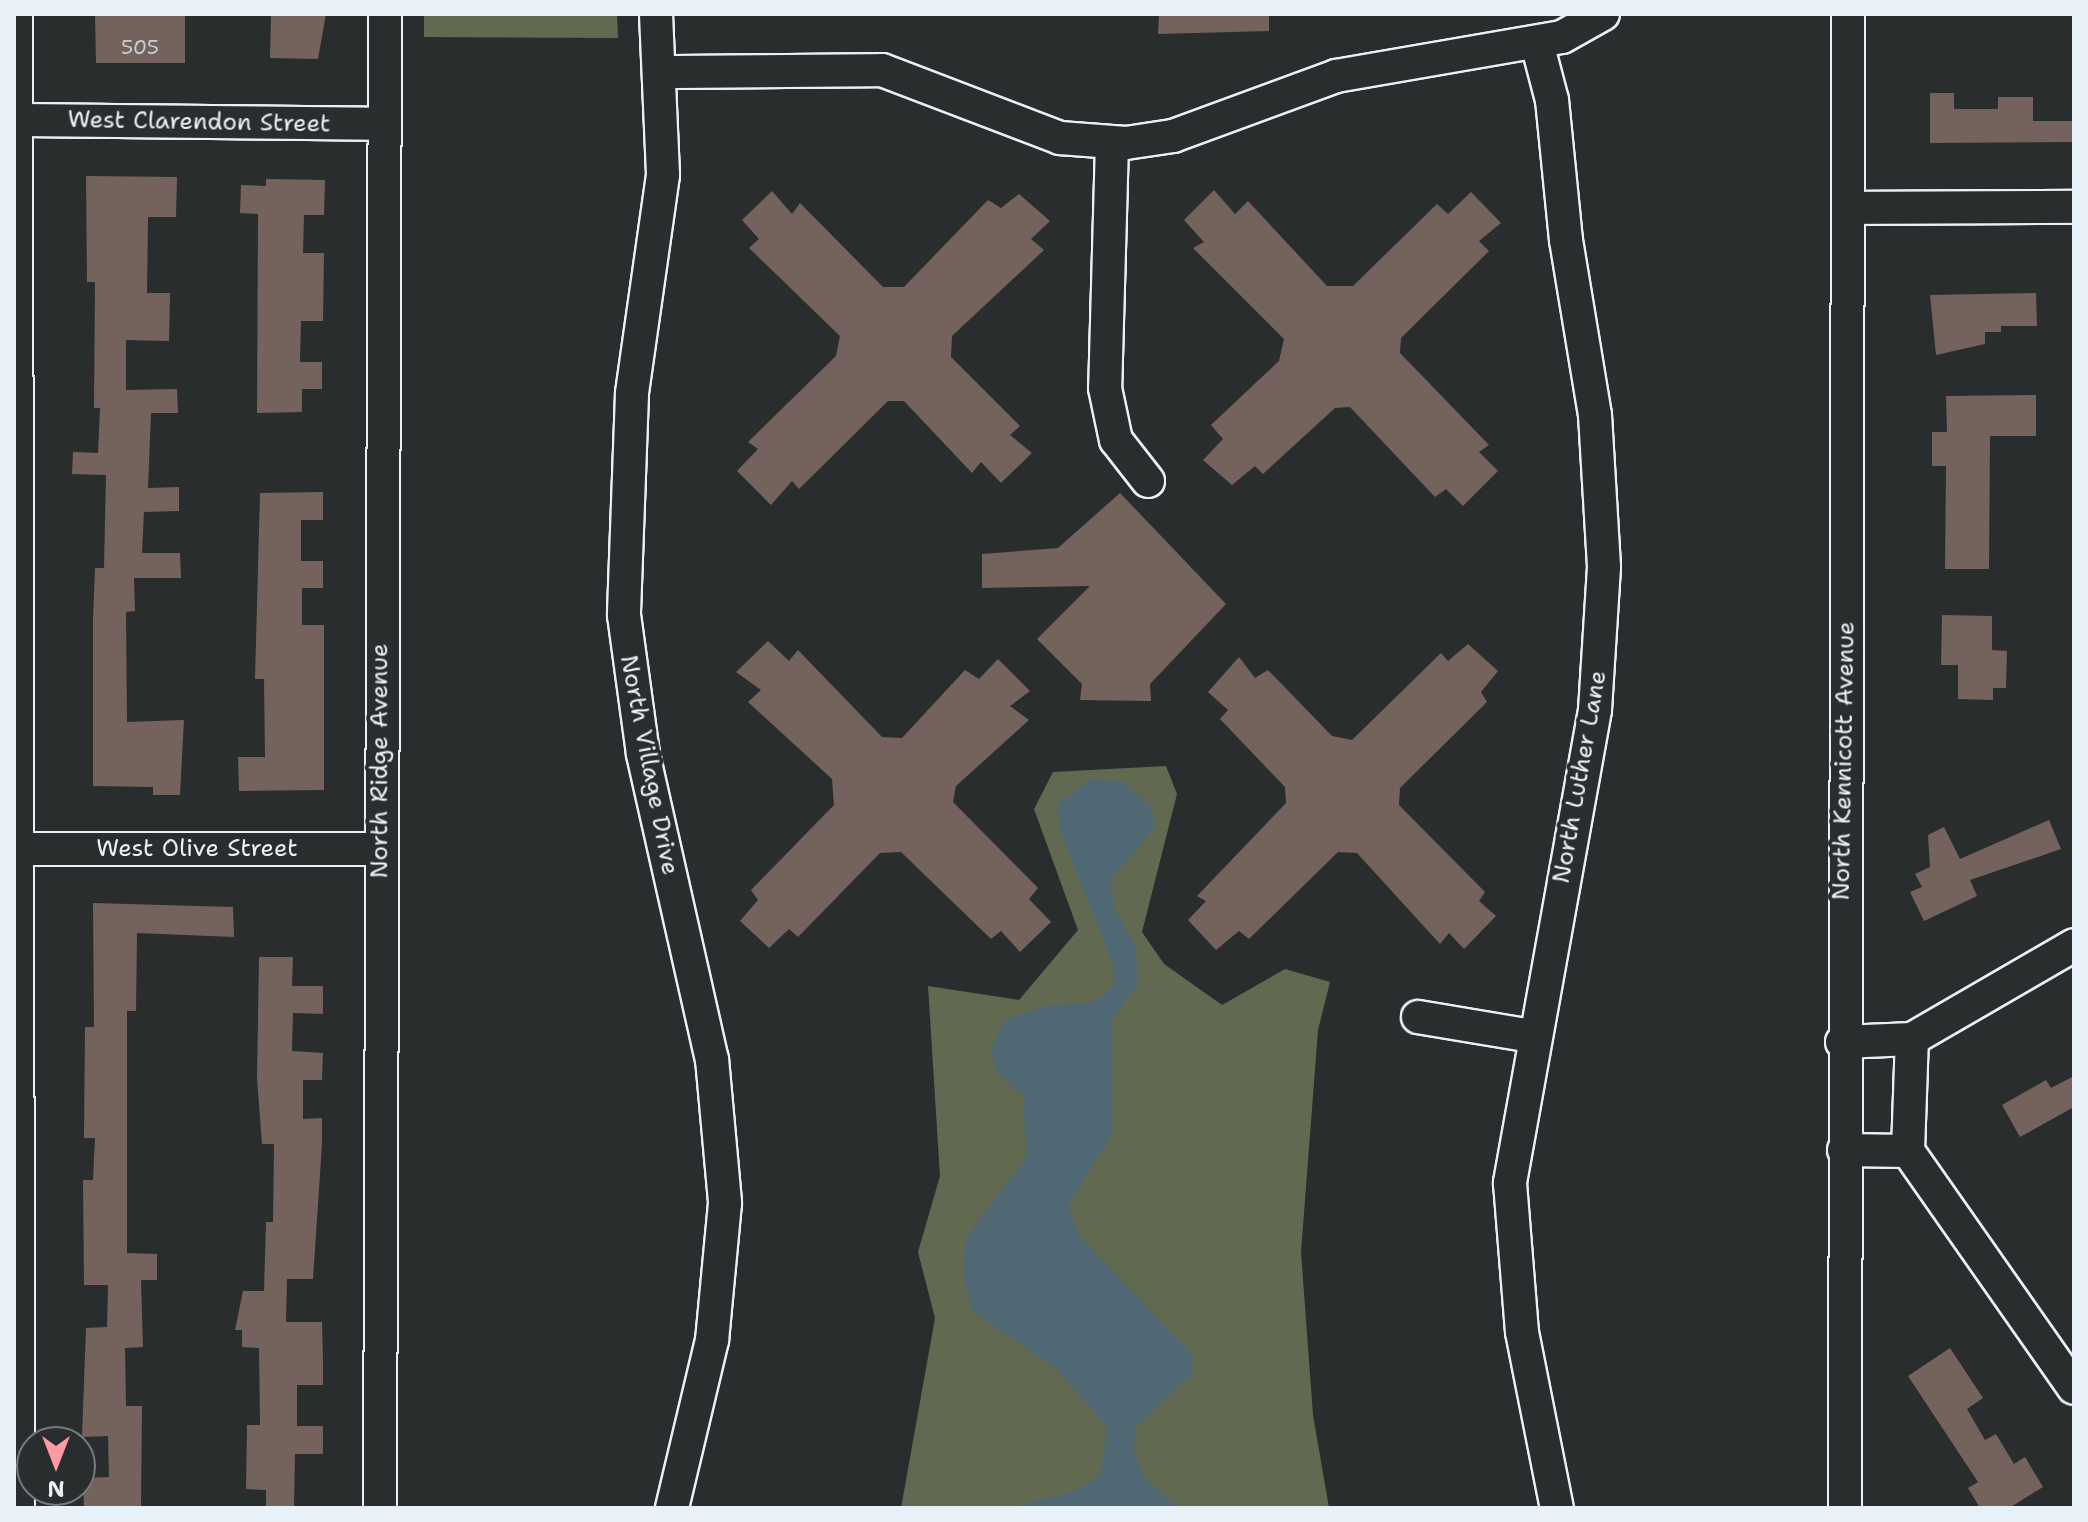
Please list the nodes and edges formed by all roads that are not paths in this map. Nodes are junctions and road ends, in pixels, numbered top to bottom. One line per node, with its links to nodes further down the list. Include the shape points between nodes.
1 (16, 14): 8 (street)
2 (385, 14): 9 (street, North Ridge Avenue)
3 (656, 14): 7 (street, North Village Drive)
4 (1603, 14): 6 (street)
5 (1848, 14): 12 (street, North Kennicott Avenue)
6 (1537, 43): 10 (street, via 1336,76 1173,136); 18 (street, North Luther Lane, via 1552,100 1567,251 1595,415 1604,567 1595,710)
7 (664, 72): 10 (street, via 882,70 1060,138); 26 (street, North Village Drive, via 659,230 632,394 624,615 649,785 712,1059 725,1203 712,1340)
8 (14, 120): 9 (street, West Clarendon Street); 14 (street)
9 (384, 124): 15 (street, North Ridge Avenue)
10 (1112, 143): 13 (street, via 1105,388 1116,440)
11 (2074, 207): 12 (street)
12 (1849, 208): 20 (street, North Kennicott Avenue)
13 (1148, 481)
14 (16, 849): 15 (street, West Olive Street); 24 (street)
15 (379, 849): 25 (street, North Ridge Avenue)
16 (2074, 945): 19 (street)
17 (1418, 1017): 18 (street)
18 (1532, 1036): 27 (street, North Luther Lane, via 1512,1152 1511,1237)
19 (1912, 1039): 20 (street); 22 (street)
20 (1842, 1042): 21 (street, North Kennicott Avenue)
21 (1844, 1150): 22 (street); 28 (street, North Kennicott Avenue)
22 (1908, 1151): 23 (street)
23 (2074, 1388)
24 (18, 1508)
25 (380, 1508)
26 (672, 1508)
27 (1557, 1508)
28 (1845, 1508)

